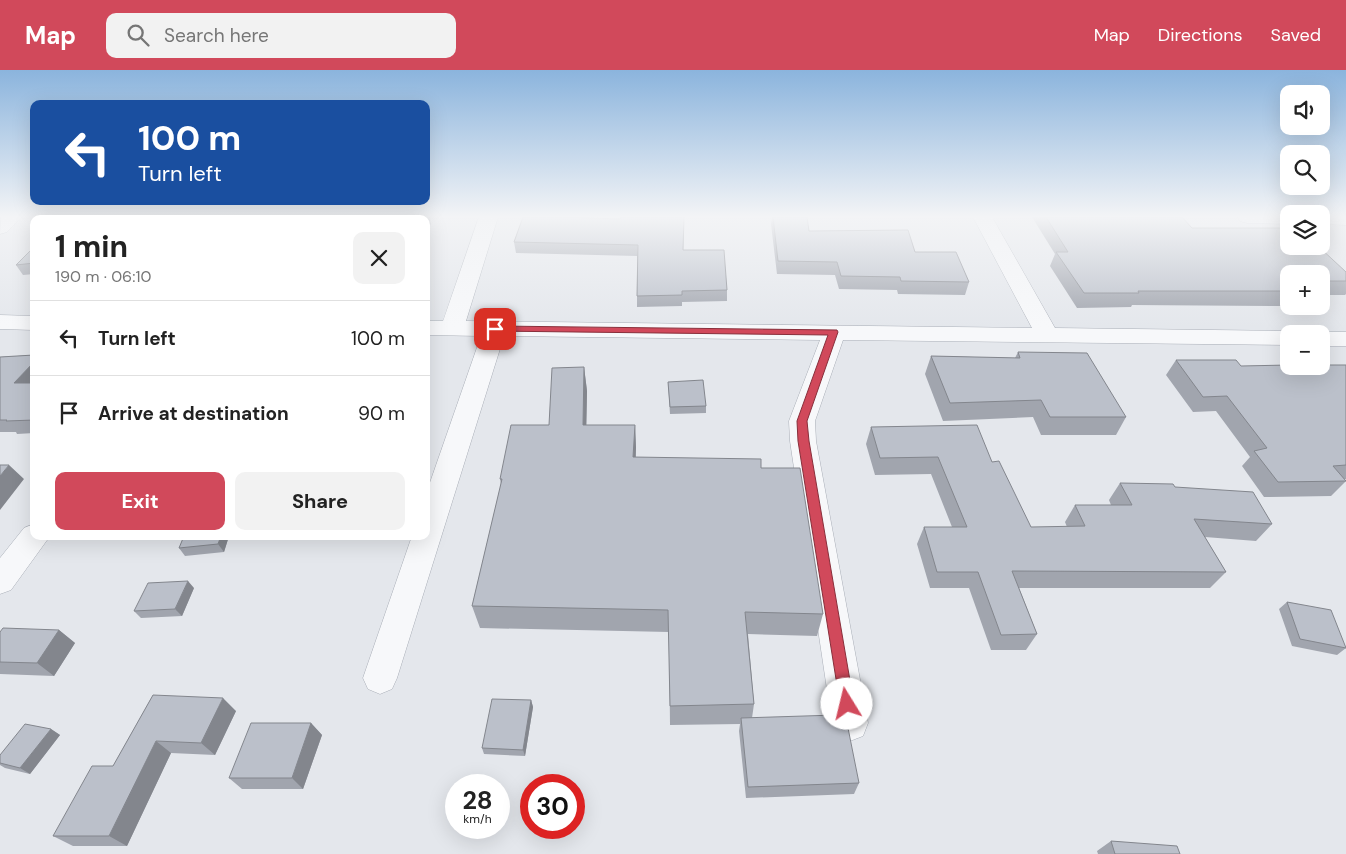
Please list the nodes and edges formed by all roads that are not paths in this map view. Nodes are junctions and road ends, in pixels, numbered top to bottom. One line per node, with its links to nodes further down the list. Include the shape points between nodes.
1 (476, 254): 6 (street)
2 (1002, 254): 9 (street)
3 (0, 322): 4 (street)
4 (30, 323)
5 (430, 328): 6 (street)
6 (452, 329): 7 (street)
7 (495, 329): 8 (street); 13 (street)
8 (834, 332): 9 (street); 18 (street, via 802,421)
9 (1047, 334): 10 (street)
10 (1280, 338)
11 (1330, 339): 12 (street)
12 (1346, 339)
13 (430, 526)
14 (32, 540): 16 (street)
15 (425, 540): 17 (street)
16 (0, 581)
17 (380, 678)
18 (850, 723)

